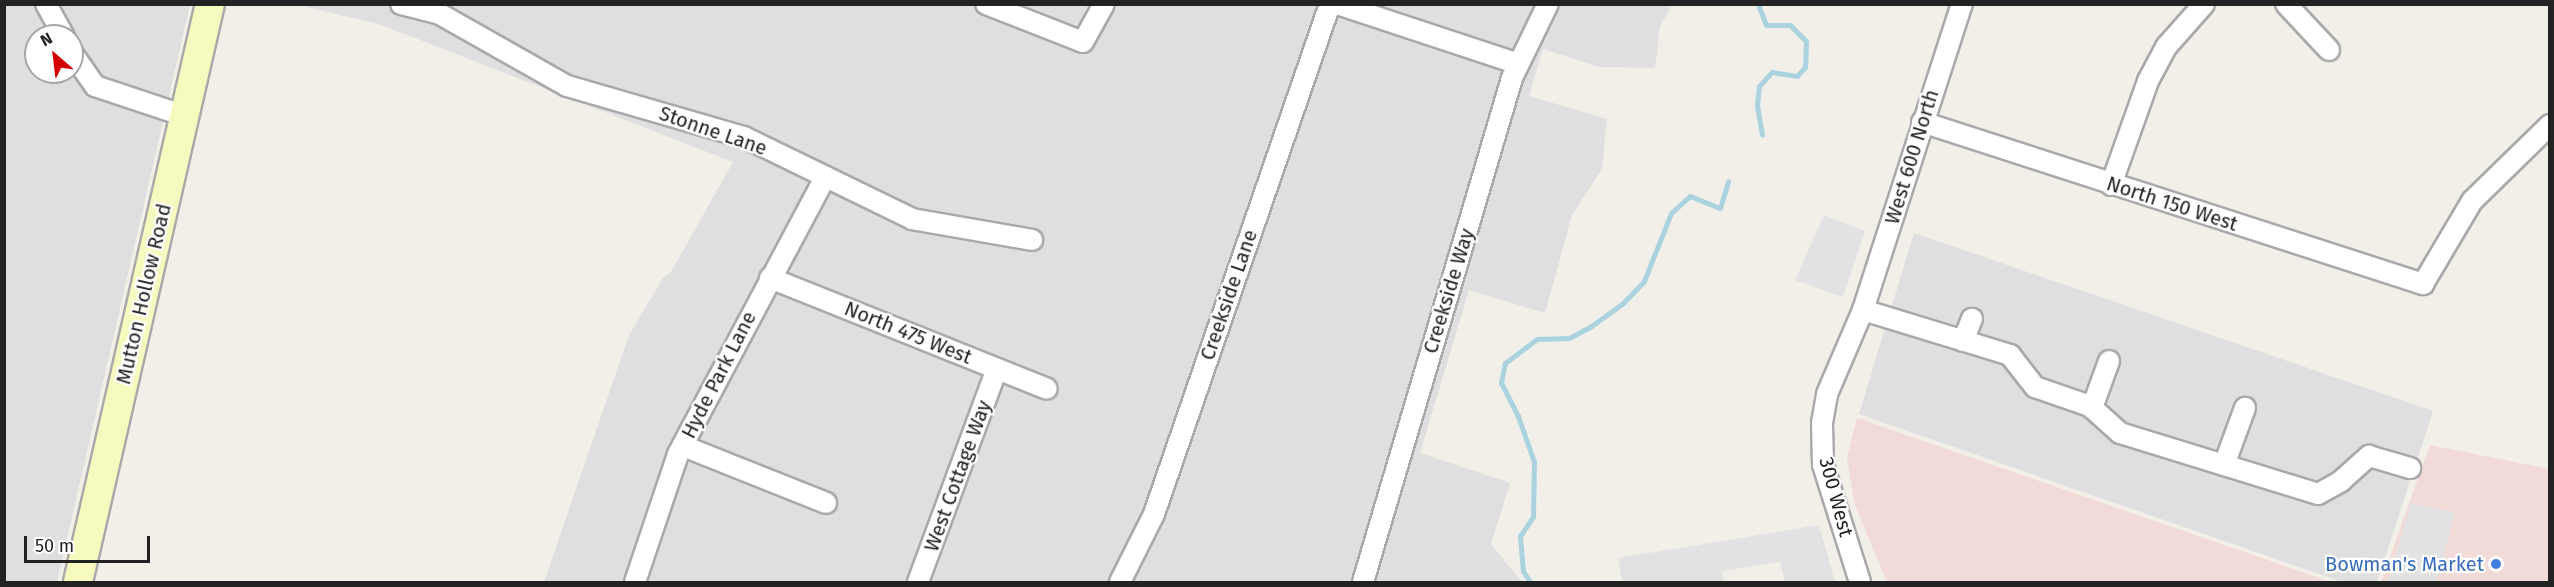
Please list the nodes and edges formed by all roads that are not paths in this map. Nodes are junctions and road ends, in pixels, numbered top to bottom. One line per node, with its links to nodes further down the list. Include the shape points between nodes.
1 (46, 4): 12 (street)
2 (210, 4): 16 (street, Mutton Hollow Road)
3 (401, 4): 19 (street, Stonne Lane, via 438,14 567,86 744,137)
4 (986, 4): 5 (street, via 1083,42)
5 (1104, 4)
6 (1330, 4): 38 (street, Creekside Lane, via 1154,514)
7 (1337, 4): 14 (street)
8 (1548, 4): 14 (street, Creekside Way)
9 (1962, 4): 17 (street, West 600 North)
10 (2204, 4): 20 (street, via 2166,47 2148,81)
11 (2286, 4): 13 (street)
12 (57, 24)
13 (2329, 50)
14 (1518, 64): 39 (street, Creekside Way)
15 (84, 70): 16 (street, via 95,86)
16 (185, 116): 35 (street, Mutton Hollow Road)
17 (1922, 122): 20 (street, North 150 West); 23 (street, West 600 North)
18 (2550, 125): 20 (street, North 150 West, via 2472,201 2423,284)
19 (825, 177): 21 (street, Stonne Lane, via 912,219); 22 (street, Hyde Park Lane)
20 (2111, 185)
21 (1032, 240)
22 (770, 278): 27 (street, North 475 West); 31 (street, Hyde Park Lane)
23 (1863, 310): 25 (street); 40 (street, 300 West, via 1827,394 1822,423 1823,465)
24 (1972, 319): 25 (street)
25 (1963, 341): 29 (street, via 2010,355 2035,387)
26 (2109, 361): 29 (street)
27 (997, 369): 28 (street, North 475 West); 37 (street, West Cottage Way)
28 (1047, 388)
29 (2092, 408): 32 (street, via 2120,433)
30 (2245, 408): 32 (street)
31 (683, 446): 34 (street); 36 (street, Hyde Park Lane)
32 (2224, 465): 33 (street, via 2318,494 2341,481 2369,456)
33 (2410, 468)
34 (826, 503)
35 (78, 582)
36 (635, 582)
37 (918, 582)
38 (1120, 582)
39 (1363, 582)
40 (1860, 582)

